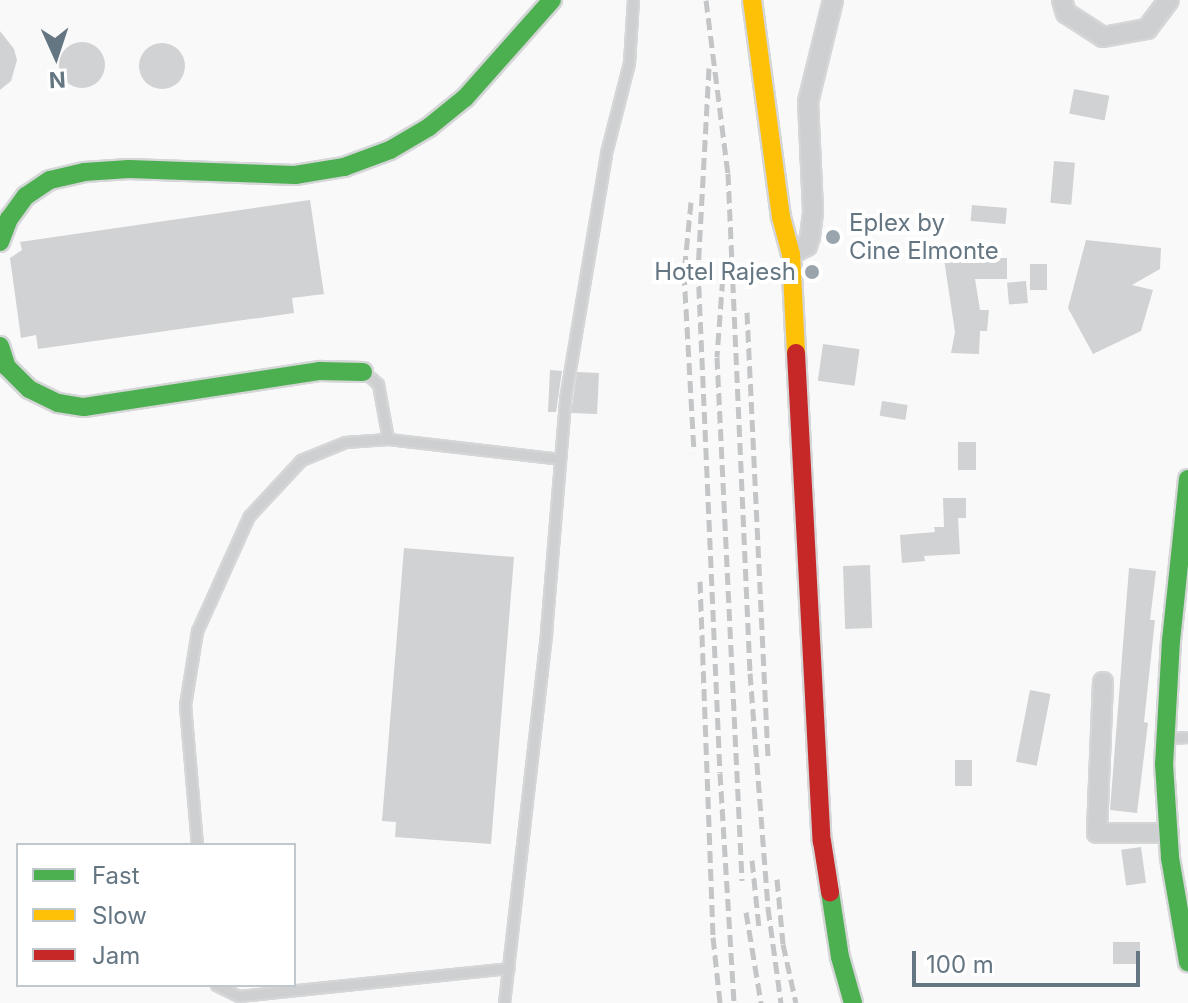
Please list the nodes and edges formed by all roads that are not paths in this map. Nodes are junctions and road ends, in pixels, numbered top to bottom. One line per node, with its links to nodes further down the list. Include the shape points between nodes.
1 (552, 0): 11 (main road, via 465,98 390,150 320,172 270,176 129,169 50,180 26,196)
2 (633, 0): 17 (lane, via 629,63 606,153)
3 (752, 0): 8 (main road)
4 (768, 0): 8 (main road)
5 (833, 0): 12 (street, via 808,102 810,237 807,246)
6 (1062, 0): 7 (street, via 1066,13 1103,37 1147,29)
7 (1169, 0)
8 (756, 37): 12 (main road)
9 (209, 153): 10 (main road)
10 (282, 155)
11 (0, 242)
12 (791, 254): 29 (main road, via 822,841 840,957)
13 (0, 346): 14 (main road, via 7,367 29,389 58,403 84,407 320,371)
14 (363, 372): 15 (main road, via 323,386 86,423); 16 (lane, via 378,384)
15 (37, 415)
16 (388, 439): 17 (lane); 24 (lane, via 345,442 301,460 249,516 197,631 185,705)
17 (560, 459): 26 (lane)
18 (1188, 479): 19 (main road)
19 (1185, 512): 22 (main road)
20 (1103, 682): 23 (street, via 1097,833)
21 (1188, 737): 22 (lane)
22 (1165, 739): 23 (main road)
23 (1168, 833): 25 (main road)
24 (197, 843)
25 (1188, 962)
26 (509, 968): 27 (lane, via 239,996); 28 (lane)
27 (220, 987)
28 (504, 1003)
29 (853, 1003)

